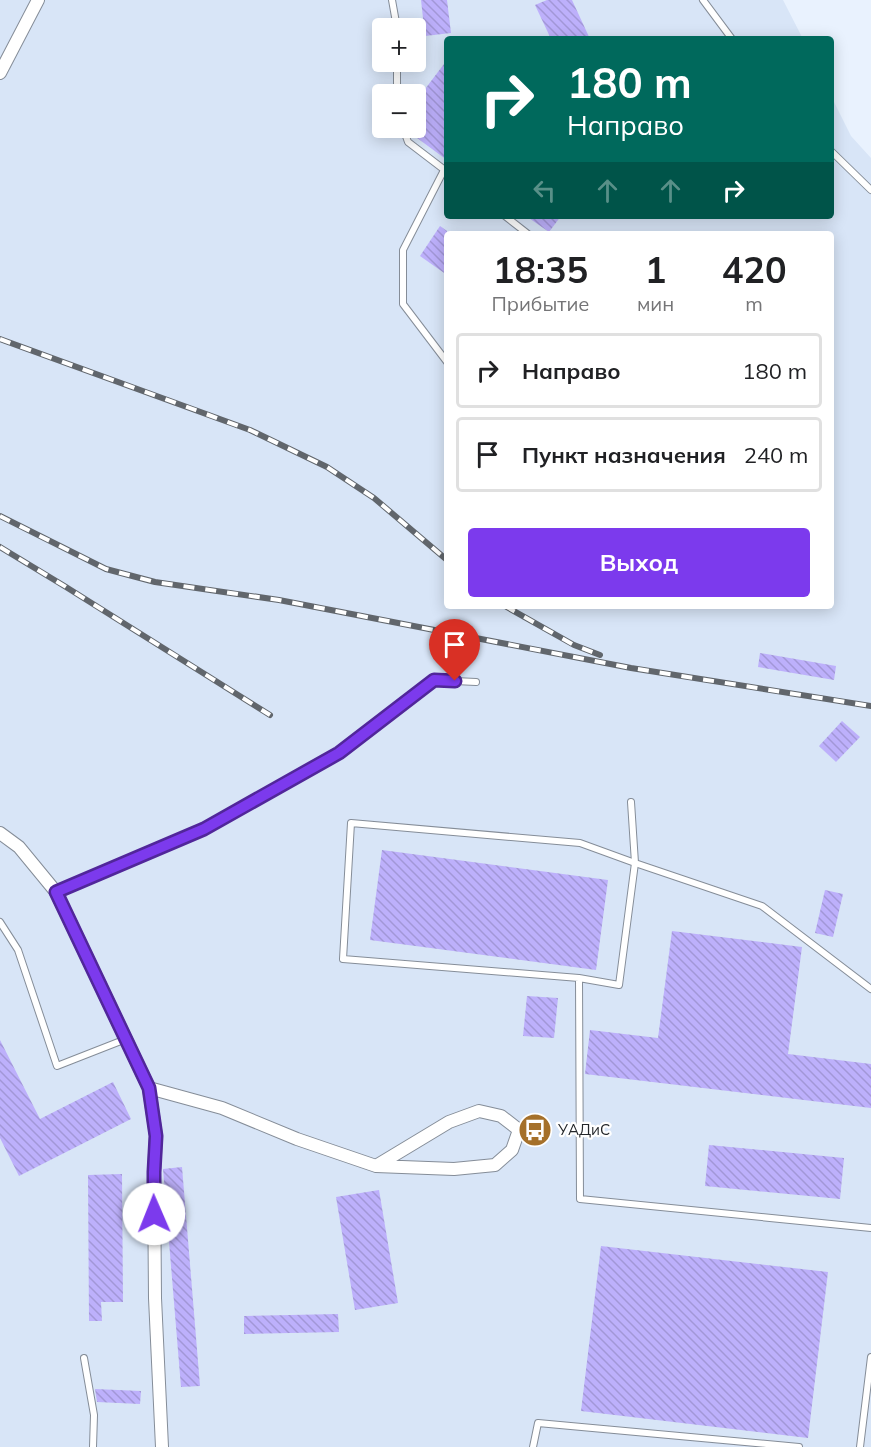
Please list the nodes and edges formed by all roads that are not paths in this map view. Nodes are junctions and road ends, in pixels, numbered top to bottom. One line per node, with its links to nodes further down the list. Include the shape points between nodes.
1 (38, 0): 6 (street)
2 (392, 0): 4 (lane)
3 (703, 0): 5 (lane)
4 (395, 18)
5 (730, 36)
6 (0, 72)
7 (407, 138): 9 (lane)
8 (834, 154): 11 (lane)
9 (444, 169)
10 (444, 175): 14 (lane, via 403,250 403,304)
11 (871, 190)
12 (509, 219): 13 (lane)
13 (524, 231)
14 (444, 358)
15 (476, 682): 19 (lane, via 434,680 339,753 204,829)
16 (631, 802): 18 (lane)
17 (0, 833): 19 (street, via 19,847)
18 (635, 863): 21 (lane, via 619,985); 21 (lane, via 580,843 351,823 343,960); 22 (lane, via 762,906)
19 (56, 892): 23 (street)
20 (0, 922): 23 (lane, via 18,950 57,1066)
21 (579, 978): 26 (lane, via 580,1199)
22 (871, 989)
23 (126, 1039): 24 (street)
24 (149, 1088): 25 (street, via 222,1108); 30 (street, via 156,1136 155,1298)
25 (376, 1166): 25 (street, via 495,1165 512,1150 519,1130 501,1116 479,1111 449,1122)
26 (871, 1228)
27 (84, 1358): 29 (lane, via 94,1415)
28 (871, 1358): 33 (lane)
29 (93, 1447)
30 (162, 1447)
31 (533, 1447): 32 (lane, via 538,1423)
32 (799, 1447)
33 (860, 1447)

